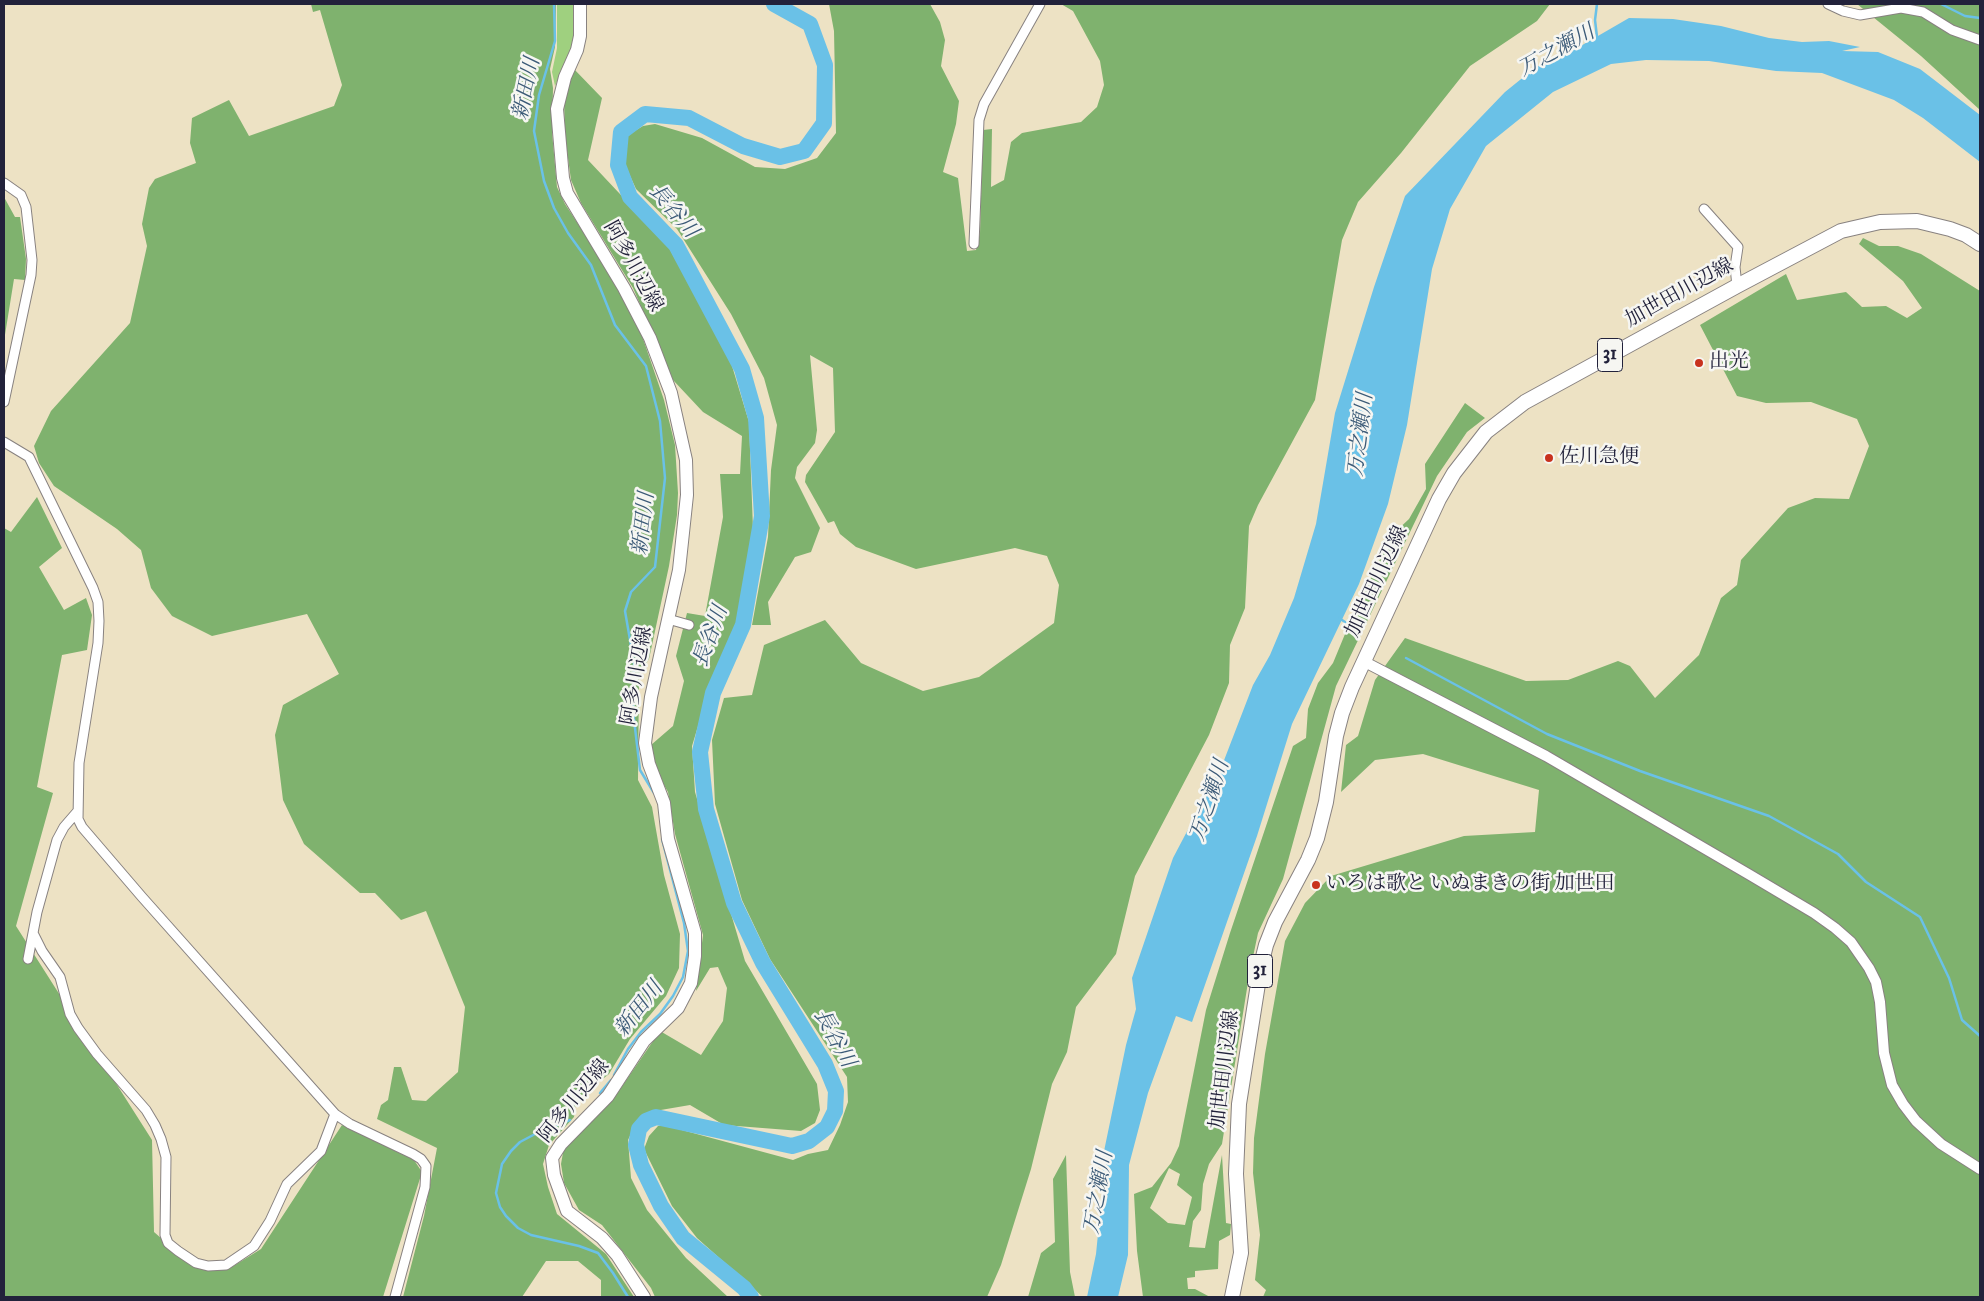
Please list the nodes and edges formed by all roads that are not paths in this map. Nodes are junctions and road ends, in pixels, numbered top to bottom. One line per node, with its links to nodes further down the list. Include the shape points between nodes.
1 (580, 4): 12 (main road, 阿多川辺線, via 577,50 565,77 557,109 563,178 567,193 650,338 677,419 686,460 687,495 679,570)
2 (1040, 4): 7 (street, via 984,104 979,120)
3 (1828, 4): 4 (street, via 1843,12 1860,15 1901,8 1924,12 1952,30)
4 (1980, 40)
5 (4, 183): 10 (street, via 21,195 26,207 32,260)
6 (1704, 209): 9 (street, via 1738,247)
7 (974, 244)
8 (1980, 244): 9 (main road, 加世田川辺線 / 31, via 1966,235 1935,224 1896,220 1871,223 1841,231)
9 (1737, 286): 14 (main road, 加世田川辺線 / 31, via 1525,402 1486,432 1439,499)
10 (4, 402)
11 (4, 442): 15 (street, via 29,457 98,602 98,643 79,763)
12 (668, 619): 13 (street); 21 (main road, 阿多川辺線, via 645,743 648,764 664,803 668,839 695,933 692,983 678,1008 644,1041 608,1096 561,1144 552,1158 554,1176 567,1211 602,1238)
13 (689, 625)
14 (1363, 661): 19 (street, via 1546,756 1835,928 1851,942 1876,982 1884,1053 1892,1085 1903,1104 1941,1144); 22 (main road, 加世田川辺線 / 31, via 1336,736 1318,838 1274,922 1260,965 1239,1104 1236,1174 1241,1253)
15 (77, 812): 16 (street, via 57,840); 18 (street, via 82,827)
16 (33, 933): 17 (street); 18 (street, via 60,977 70,1014 78,1028 155,1125 166,1157 165,1235 168,1243 196,1263 218,1267 226,1265 254,1246 287,1184 321,1151)
17 (28, 959)
18 (335, 1114): 20 (street, via 413,1154 426,1166 425,1186)
19 (1980, 1169)
20 (395, 1297)
21 (644, 1297)
22 (1232, 1297)

